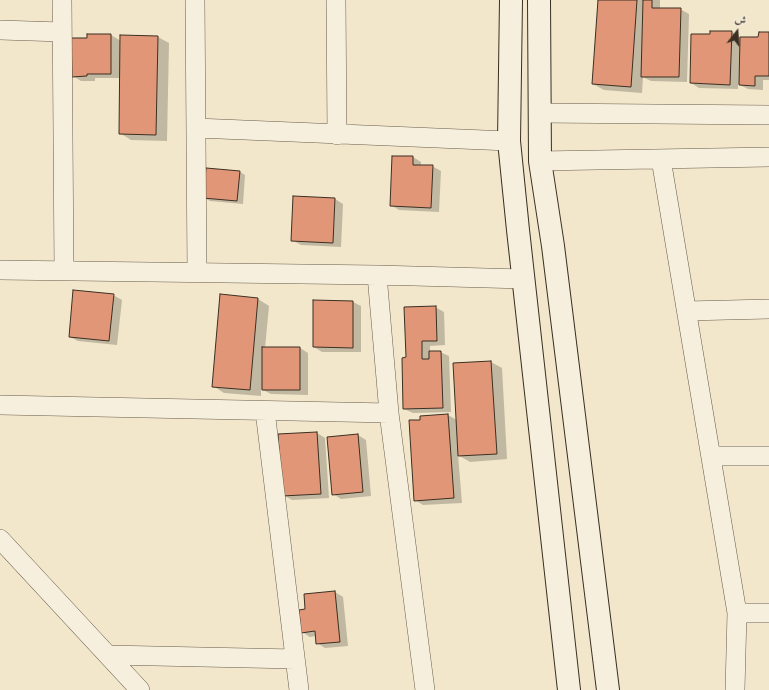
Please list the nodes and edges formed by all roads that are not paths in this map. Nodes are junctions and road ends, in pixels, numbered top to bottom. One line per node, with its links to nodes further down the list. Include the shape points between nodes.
1 (62, 0): 7 (street)
2 (196, 0): 10 (street)
3 (336, 0): 11 (street)
4 (512, 0): 12 (street)
5 (539, 0): 8 (street)
6 (0, 30): 7 (street)
7 (62, 32): 17 (street)
8 (540, 113): 9 (street); 15 (street)
9 (769, 115)
10 (196, 128): 11 (street); 18 (street)
11 (337, 135): 12 (street)
12 (509, 141): 20 (street)
13 (769, 157): 14 (street)
14 (661, 159): 15 (street); 22 (street)
15 (540, 161): 37 (street, via 553,246)
16 (0, 270): 17 (street)
17 (64, 271): 18 (street)
18 (197, 273): 19 (street)
19 (377, 275): 20 (street); 25 (street)
20 (524, 279): 36 (street)
21 (769, 309): 22 (street)
22 (686, 311): 26 (street)
23 (0, 405): 24 (street)
24 (265, 411): 25 (street); 32 (street)
25 (389, 413): 35 (street)
26 (711, 456): 27 (street); 29 (street)
27 (769, 456)
28 (0, 539): 31 (street)
29 (737, 613): 30 (street); 38 (street)
30 (769, 613)
31 (108, 655): 32 (street); 33 (street)
32 (295, 659): 34 (street)
33 (140, 690)
34 (299, 690)
35 (425, 690)
36 (569, 690)
37 (608, 690)
38 (735, 690)

